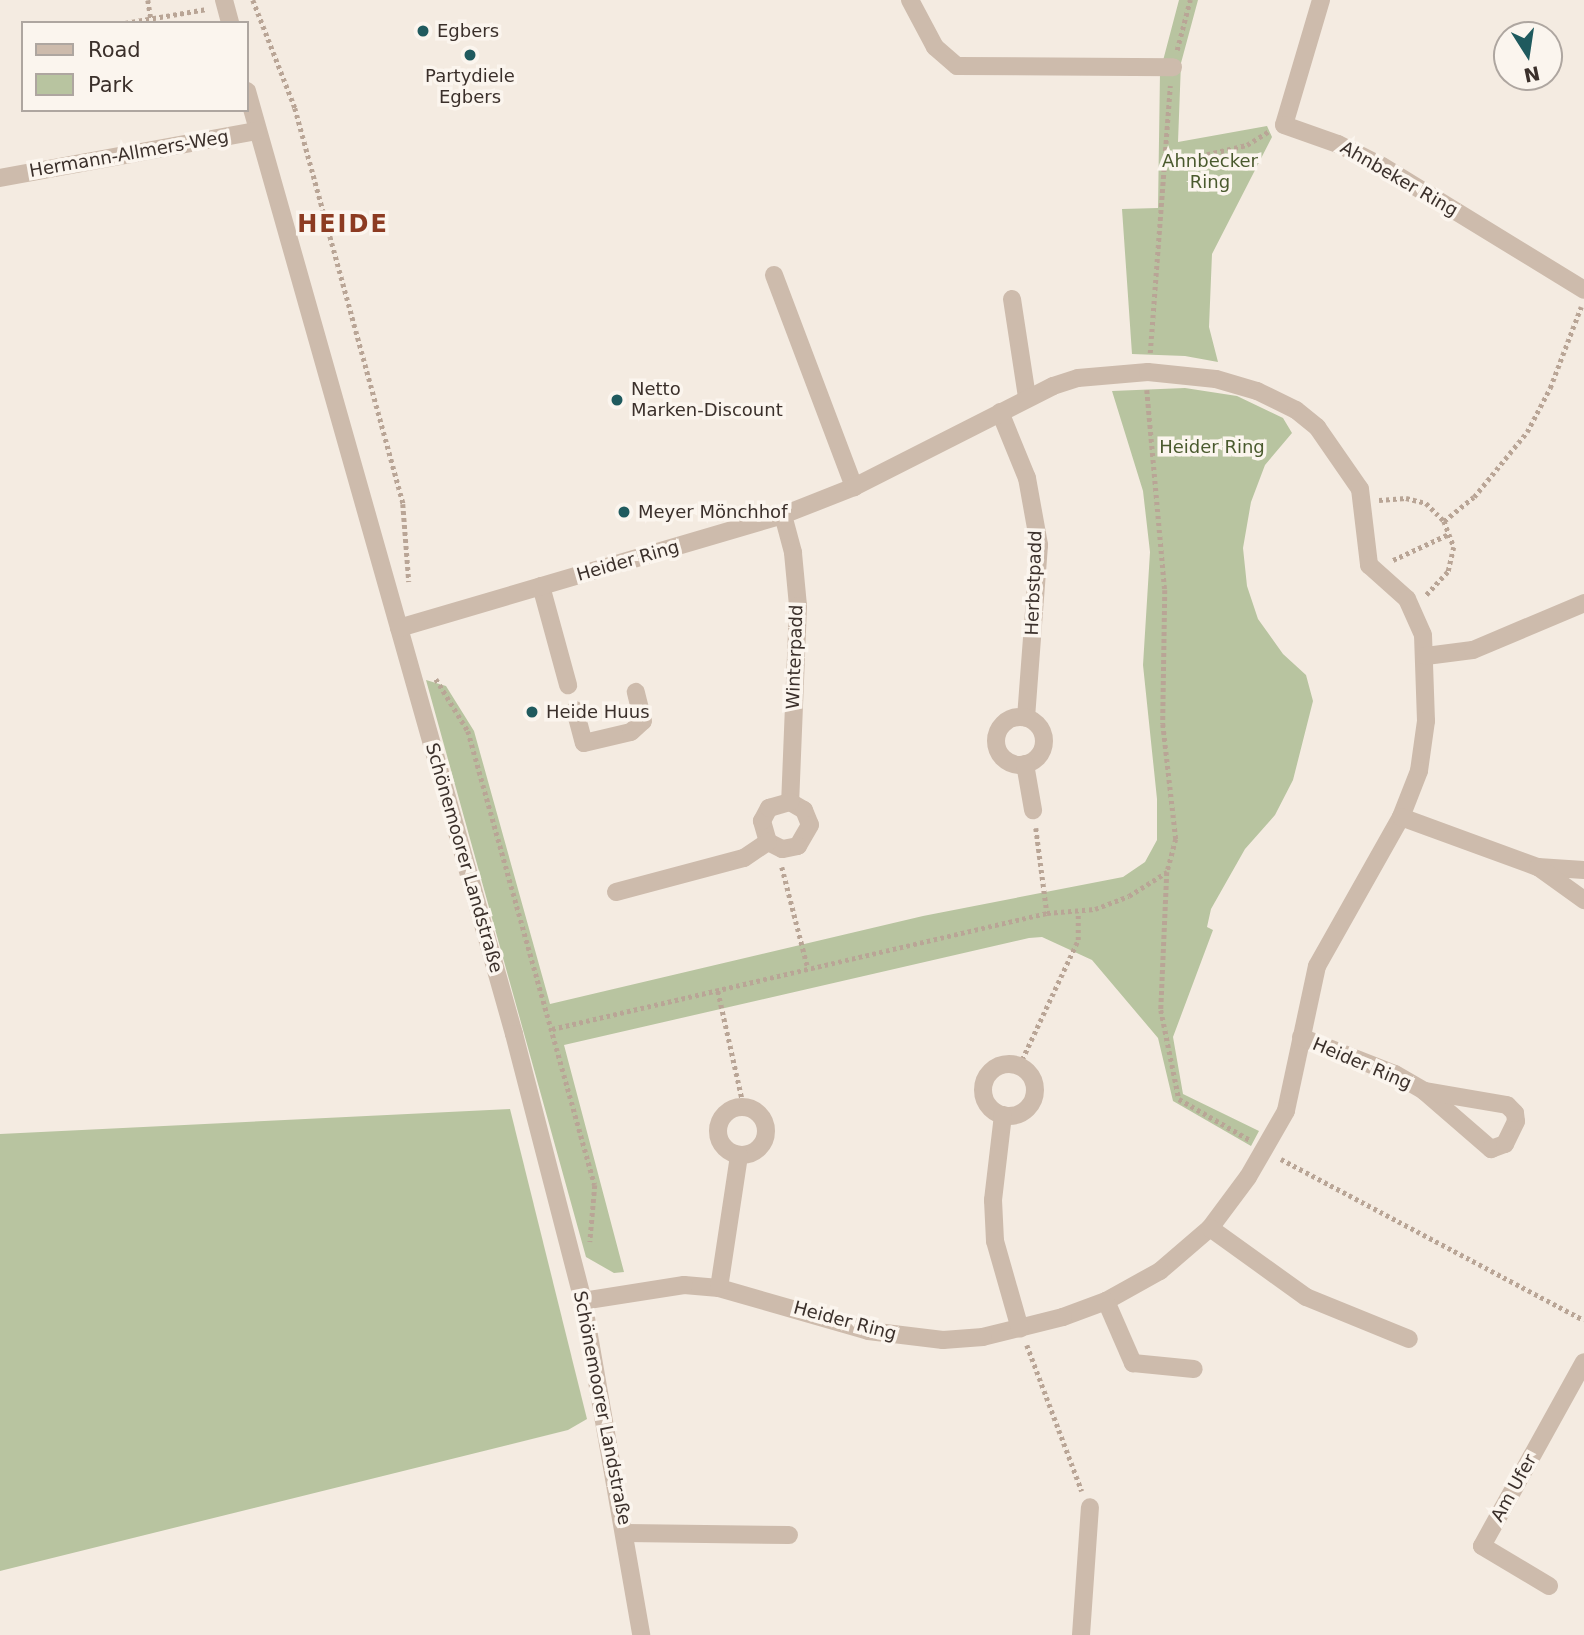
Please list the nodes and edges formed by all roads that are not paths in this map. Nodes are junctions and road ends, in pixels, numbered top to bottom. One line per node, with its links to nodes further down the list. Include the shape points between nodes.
1 (910, 0): 5 (street, via 935,47 957,66)
2 (1321, 0): 10 (street, Ahnbeker Ring, via 1284,125 1382,166)
3 (225, 1): 4 (street)
4 (230, 21)
5 (1173, 67)
6 (248, 95): 7 (street, Schönemoorer Landstraße)
7 (257, 131): 8 (street, Hermann-Allmers-Weg); 18 (street, Schönemoorer Landstraße)
8 (0, 178)
9 (774, 275): 14 (street)
10 (1584, 290)
11 (1012, 299): 12 (street)
12 (1027, 397): 13 (street, Heider Ring); 19 (street, Heider Ring, via 1078,378 1148,372 1216,379 1257,391 1296,410 1333,446 1364,501 1363,542 1373,573 1398,590 1413,609)
13 (1000, 412): 14 (street, Heider Ring); 23 (street, Herbstpadd, via 1027,478 1039,545)
14 (854, 487): 15 (street, Heider Ring)
15 (783, 515): 16 (street, Heider Ring); 25 (street, Winterpadd, via 793,553 798,606)
16 (541, 586): 18 (street, Heider Ring); 20 (street)
17 (1584, 603): 19 (street, via 1473,650)
18 (399, 628): 39 (street, Schönemoorer Landstraße, via 514,1034)
19 (1426, 656): 27 (street, Heider Ring, via 1423,747)
20 (568, 685)
21 (636, 692): 22 (street, via 643,721 631,732 584,743)
22 (575, 710)
23 (1026, 718): 24 (street, via 1039,726 1044,741 1038,756); 24 (street, via 1004,723 996,744 1003,758)
24 (1025, 764): 26 (street)
25 (790, 802): 28 (street, via 775,803 764,814 762,828); 28 (street, via 804,810 810,825 804,841)
26 (1033, 810)
27 (1401, 817): 29 (street); 33 (street, Heider Ring, via 1327,942)
28 (776, 845): 31 (street)
29 (1538, 867): 30 (street); 32 (street)
30 (1584, 870)
31 (616, 892)
32 (1584, 900)
33 (1301, 1037): 34 (street, Heider Ring, via 1395,1074); 37 (street, Heider Ring, via 1291,1096 1265,1149)
34 (1424, 1091): 34 (street, Heider Ring, via 1507,1105 1515,1112 1516,1121 1505,1144 1491,1149)
35 (1003, 1115): 35 (street, via 989,1106 985,1082 1002,1066 1019,1066 1035,1085 1032,1102 1020,1114); 41 (street, via 993,1200 995,1241)
36 (738, 1156): 36 (street, via 724,1148 718,1133 722,1117 744,1107 758,1113 767,1134 754,1153); 38 (street)
37 (1210, 1228): 40 (street, Heider Ring, via 1160,1271); 42 (street, via 1306,1297)
38 (719, 1288): 39 (street, Heider Ring, via 684,1285); 41 (street, Heider Ring, via 906,1338 983,1337)
39 (583, 1301): 46 (street, Schönemoorer Landstraße)
40 (1106, 1301): 41 (street, Heider Ring); 44 (street, via 1133,1363)
41 (1020, 1329)
42 (1409, 1339)
43 (1584, 1362): 48 (street, Am Ufer, via 1482,1546)
44 (1194, 1368)
45 (1090, 1507): 50 (street)
46 (626, 1533): 47 (street); 49 (street, Schönemoorer Landstraße)
47 (789, 1535)
48 (1549, 1586)
49 (641, 1635)
50 (1081, 1635)

